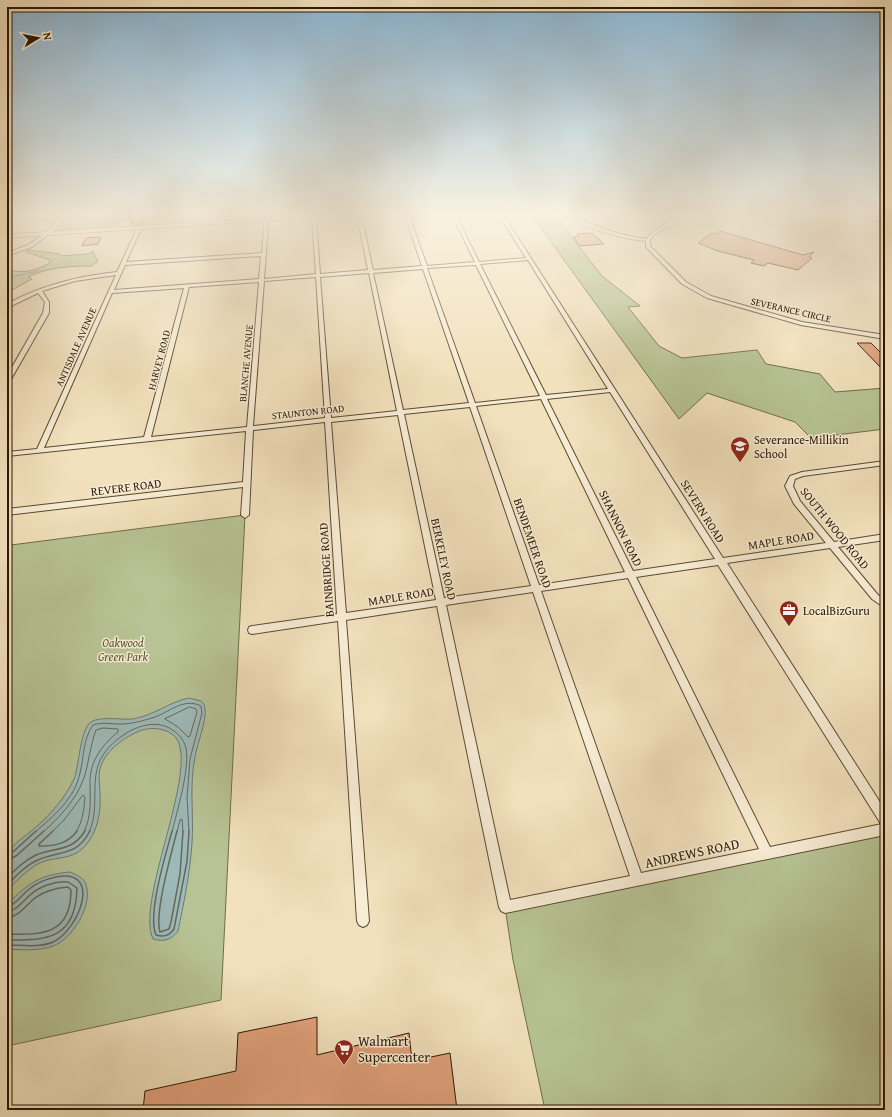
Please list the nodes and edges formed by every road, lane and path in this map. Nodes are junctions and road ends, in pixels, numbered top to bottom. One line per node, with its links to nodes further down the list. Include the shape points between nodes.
1 (122, 265): 11 (street, ANTISDALE AVENUE)
2 (263, 265): 14 (street, BLANCHE AVENUE)
3 (316, 265): 13 (street, BAINBRIDGE ROAD)
4 (370, 265): 12 (street, BERKELEY ROAD)
5 (423, 265): 10 (street, BENDEMEER ROAD)
6 (455, 265): 10 (street)
7 (479, 265): 22 (street, SHANNON ROAD)
8 (533, 265): 21 (street, SEVERN ROAD)
9 (666, 265): 19 (street, SEVERANCE CIRCLE, via 684,283 709,297 801,323)
10 (424, 268): 12 (street); 23 (street, BENDEMEER ROAD)
11 (119, 272): 16 (street, via 89,276); 17 (street, ANTISDALE AVENUE)
12 (371, 272): 13 (street); 24 (street, BERKELEY ROAD)
13 (317, 276): 14 (street); 25 (street, BAINBRIDGE ROAD)
14 (262, 280): 15 (street); 26 (street, BLANCHE AVENUE)
15 (187, 286): 17 (street); 27 (street, HARVEY ROAD)
16 (39, 291): 18 (street); 20 (street, via 47,302 46,313)
17 (110, 292): 28 (street, ANTISDALE AVENUE)
18 (7, 306)
19 (885, 338)
20 (7, 381)
21 (612, 390): 22 (street, STAUNTON ROAD); 36 (street, SEVERN ROAD)
22 (543, 397): 23 (street, STAUNTON ROAD); 37 (street, SHANNON ROAD)
23 (471, 405): 24 (street, STAUNTON ROAD); 38 (street, BENDEMEER ROAD)
24 (400, 412): 25 (street, STAUNTON ROAD); 39 (street, BERKELEY ROAD)
25 (328, 420): 26 (street, STAUNTON ROAD); 41 (street, BAINBRIDGE ROAD)
26 (250, 428): 27 (street, STAUNTON ROAD); 31 (street, BLANCHE AVENUE)
27 (147, 439): 28 (street, STAUNTON ROAD)
28 (39, 451): 29 (street, STAUNTON ROAD)
29 (7, 454)
30 (885, 463): 35 (street, SOUTH WOOD ROAD, via 802,474 790,481 792,495)
31 (247, 484): 32 (street, REVERE ROAD); 33 (street, BLANCHE AVENUE)
32 (7, 512)
33 (245, 515)
34 (885, 537): 35 (street, MAPLE ROAD)
35 (833, 545): 36 (street, MAPLE ROAD); 40 (street, SOUTH WOOD ROAD, via 875,597)
36 (721, 562): 37 (street, MAPLE ROAD); 43 (street, SEVERN ROAD)
37 (630, 575): 38 (street, MAPLE ROAD); 45 (street, SHANNON ROAD)
38 (536, 588): 39 (street, MAPLE ROAD); 46 (street, BENDEMEER ROAD)
39 (441, 602): 41 (street, MAPLE ROAD); 47 (street, BERKELEY ROAD)
40 (885, 605)
41 (342, 617): 42 (street, MAPLE ROAD); 48 (street, BAINBRIDGE ROAD)
42 (252, 630)
43 (885, 820)
44 (885, 829): 45 (street, ANDREWS ROAD)
45 (767, 853): 46 (street, ANDREWS ROAD)
46 (637, 880): 47 (street, ANDREWS ROAD)
47 (505, 907)
48 (363, 921)

